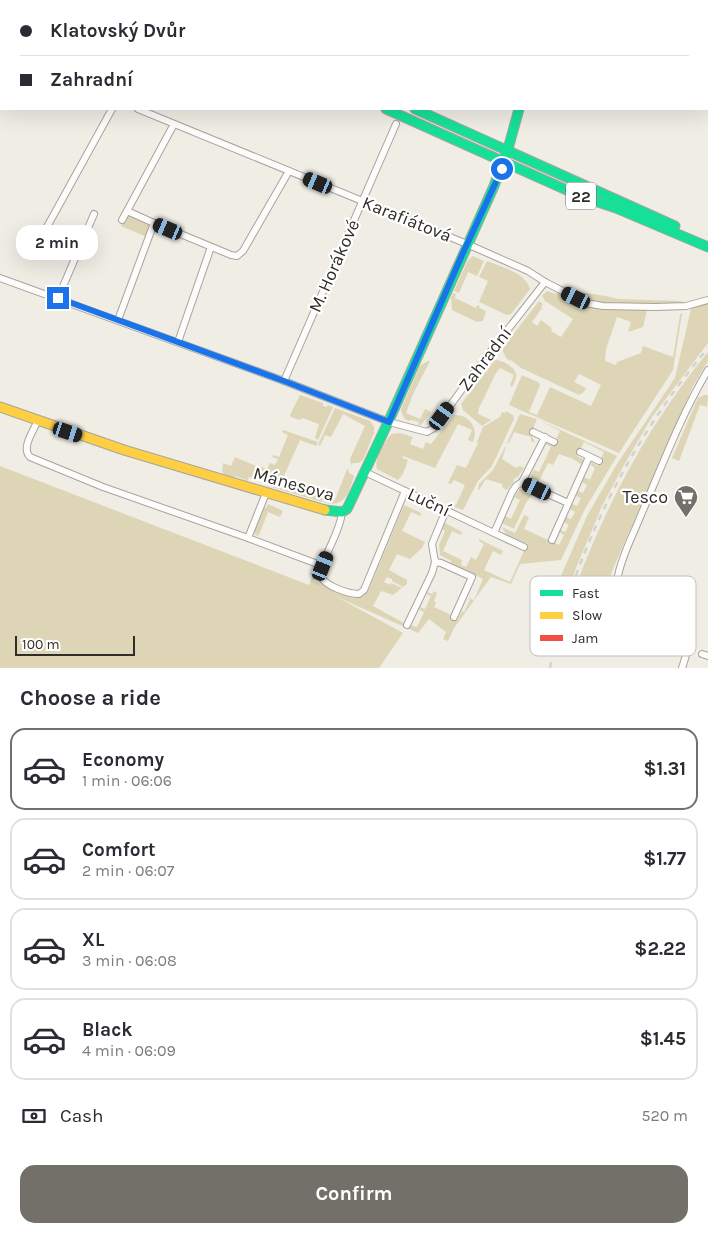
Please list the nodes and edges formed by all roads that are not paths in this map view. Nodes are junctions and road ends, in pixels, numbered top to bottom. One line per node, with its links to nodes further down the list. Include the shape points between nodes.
1 (111, 110): 16 (street)
2 (140, 110): 6 (street, Karafiátová)
3 (388, 110): 9 (street, 22)
4 (417, 110): 8 (street, 22)
5 (519, 110): 8 (street, Mánesova)
6 (174, 124): 10 (street, Karafiátová); 12 (street)
7 (396, 124): 11 (street, M. Horákové)
8 (508, 150): 9 (street, Mánesova); 17 (street, 22)
9 (504, 162): 18 (street, Mánesova); 20 (street, 22)
10 (289, 171): 11 (street, Karafiátová); 19 (street, via 240,254 231,255)
11 (363, 202): 18 (street, Karafiátová); 28 (street, M. Horákové)
12 (127, 212): 14 (street); 15 (street)
13 (94, 214): 23 (street)
14 (122, 220)
15 (154, 223): 19 (street); 25 (street)
16 (42, 236)
17 (708, 240)
18 (467, 244): 22 (street, Karafiátová); 31 (street, Mánesova)
19 (211, 247): 26 (street)
20 (708, 247)
21 (0, 278): 23 (street, Zahradní)
22 (545, 282): 24 (street, Karafiátová, via 586,303 603,306 686,306); 31 (street, Zahradní, via 431,430 422,432)
23 (58, 298): 25 (street, Zahradní)
24 (708, 300)
25 (118, 320): 26 (street, Zahradní)
26 (178, 342): 28 (street, Zahradní)
27 (708, 370): 51 (street, via 651,491)
28 (284, 381): 31 (street, Zahradní)
29 (0, 407): 30 (street, Mánesova)
30 (37, 422): 41 (street, Mánesova); 46 (street, via 26,448 30,458)
31 (389, 422): 38 (street, Mánesova)
32 (533, 432): 33 (street)
33 (545, 437): 34 (street); 39 (street)
34 (554, 442)
35 (580, 452): 36 (street)
36 (589, 457): 37 (street); 42 (street)
37 (599, 462)
38 (365, 472): 40 (street, Luční); 44 (street, Mánesova, via 347,509)
39 (522, 482): 42 (street); 45 (street, via 512,492)
40 (405, 491): 43 (street, Luční); 50 (street, via 361,593 352,594 324,582 320,574)
41 (266, 493): 44 (street, Mánesova); 46 (street)
42 (568, 503): 47 (street)
43 (446, 510): 45 (street, Luční); 49 (street, via 432,544)
44 (342, 512): 50 (street, via 342,521)
45 (494, 533): 48 (street, Luční)
46 (248, 538): 50 (street)
47 (552, 540)
48 (524, 547)
49 (435, 562): 52 (street, via 472,577); 53 (street)
50 (323, 566)
51 (618, 576)
52 (454, 617)
53 (408, 625)

